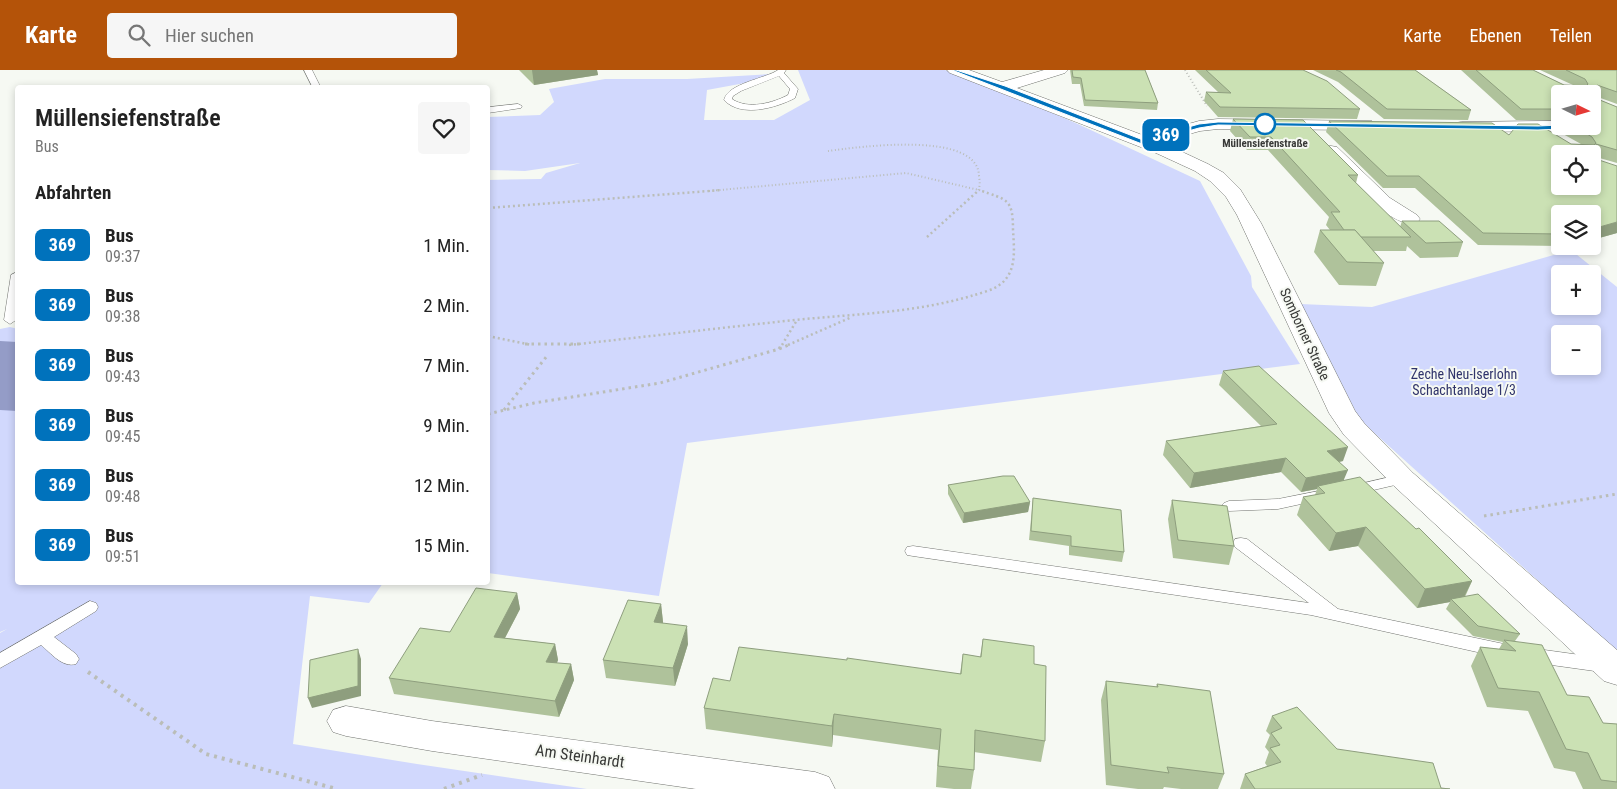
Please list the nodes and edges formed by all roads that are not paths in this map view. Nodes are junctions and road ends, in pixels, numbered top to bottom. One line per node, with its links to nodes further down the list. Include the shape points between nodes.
1 (308, 70): 5 (lane)
2 (954, 70): 6 (street, Somborner Straße)
3 (1060, 70): 6 (street)
4 (781, 71): 4 (lane, via 794,89 786,100 773,105 747,106 732,104 728,100 729,95 738,89)
5 (316, 85)
6 (1003, 87): 14 (street, Somborner Straße)
7 (518, 106): 9 (lane)
8 (1359, 108): 10 (street, via 1379,126)
9 (490, 111)
10 (1306, 125): 14 (street, via 1213,116 1199,126); 16 (street, via 1383,202)
11 (1449, 126): 13 (street)
12 (1551, 127): 13 (street)
13 (1538, 128): 15 (street)
14 (1142, 142): 19 (street, Somborner Straße, via 1215,175 1228,186 1284,289 1342,413 1354,430)
15 (1563, 143)
16 (1410, 219)
17 (15, 288): 18 (lane)
18 (10, 320)
19 (1403, 479): 20 (lane, via 1278,504); 28 (street, Somborner Straße)
20 (1229, 506)
21 (1241, 543): 24 (lane)
22 (913, 551): 24 (lane)
23 (90, 607): 25 (lane)
24 (1334, 614): 28 (lane, via 1490,649)
25 (42, 636): 26 (lane); 27 (lane)
26 (70, 659)
27 (0, 661)
28 (1614, 668)
29 (346, 721): 30 (street, Am Steinhardt, via 432,736)
30 (815, 789)

